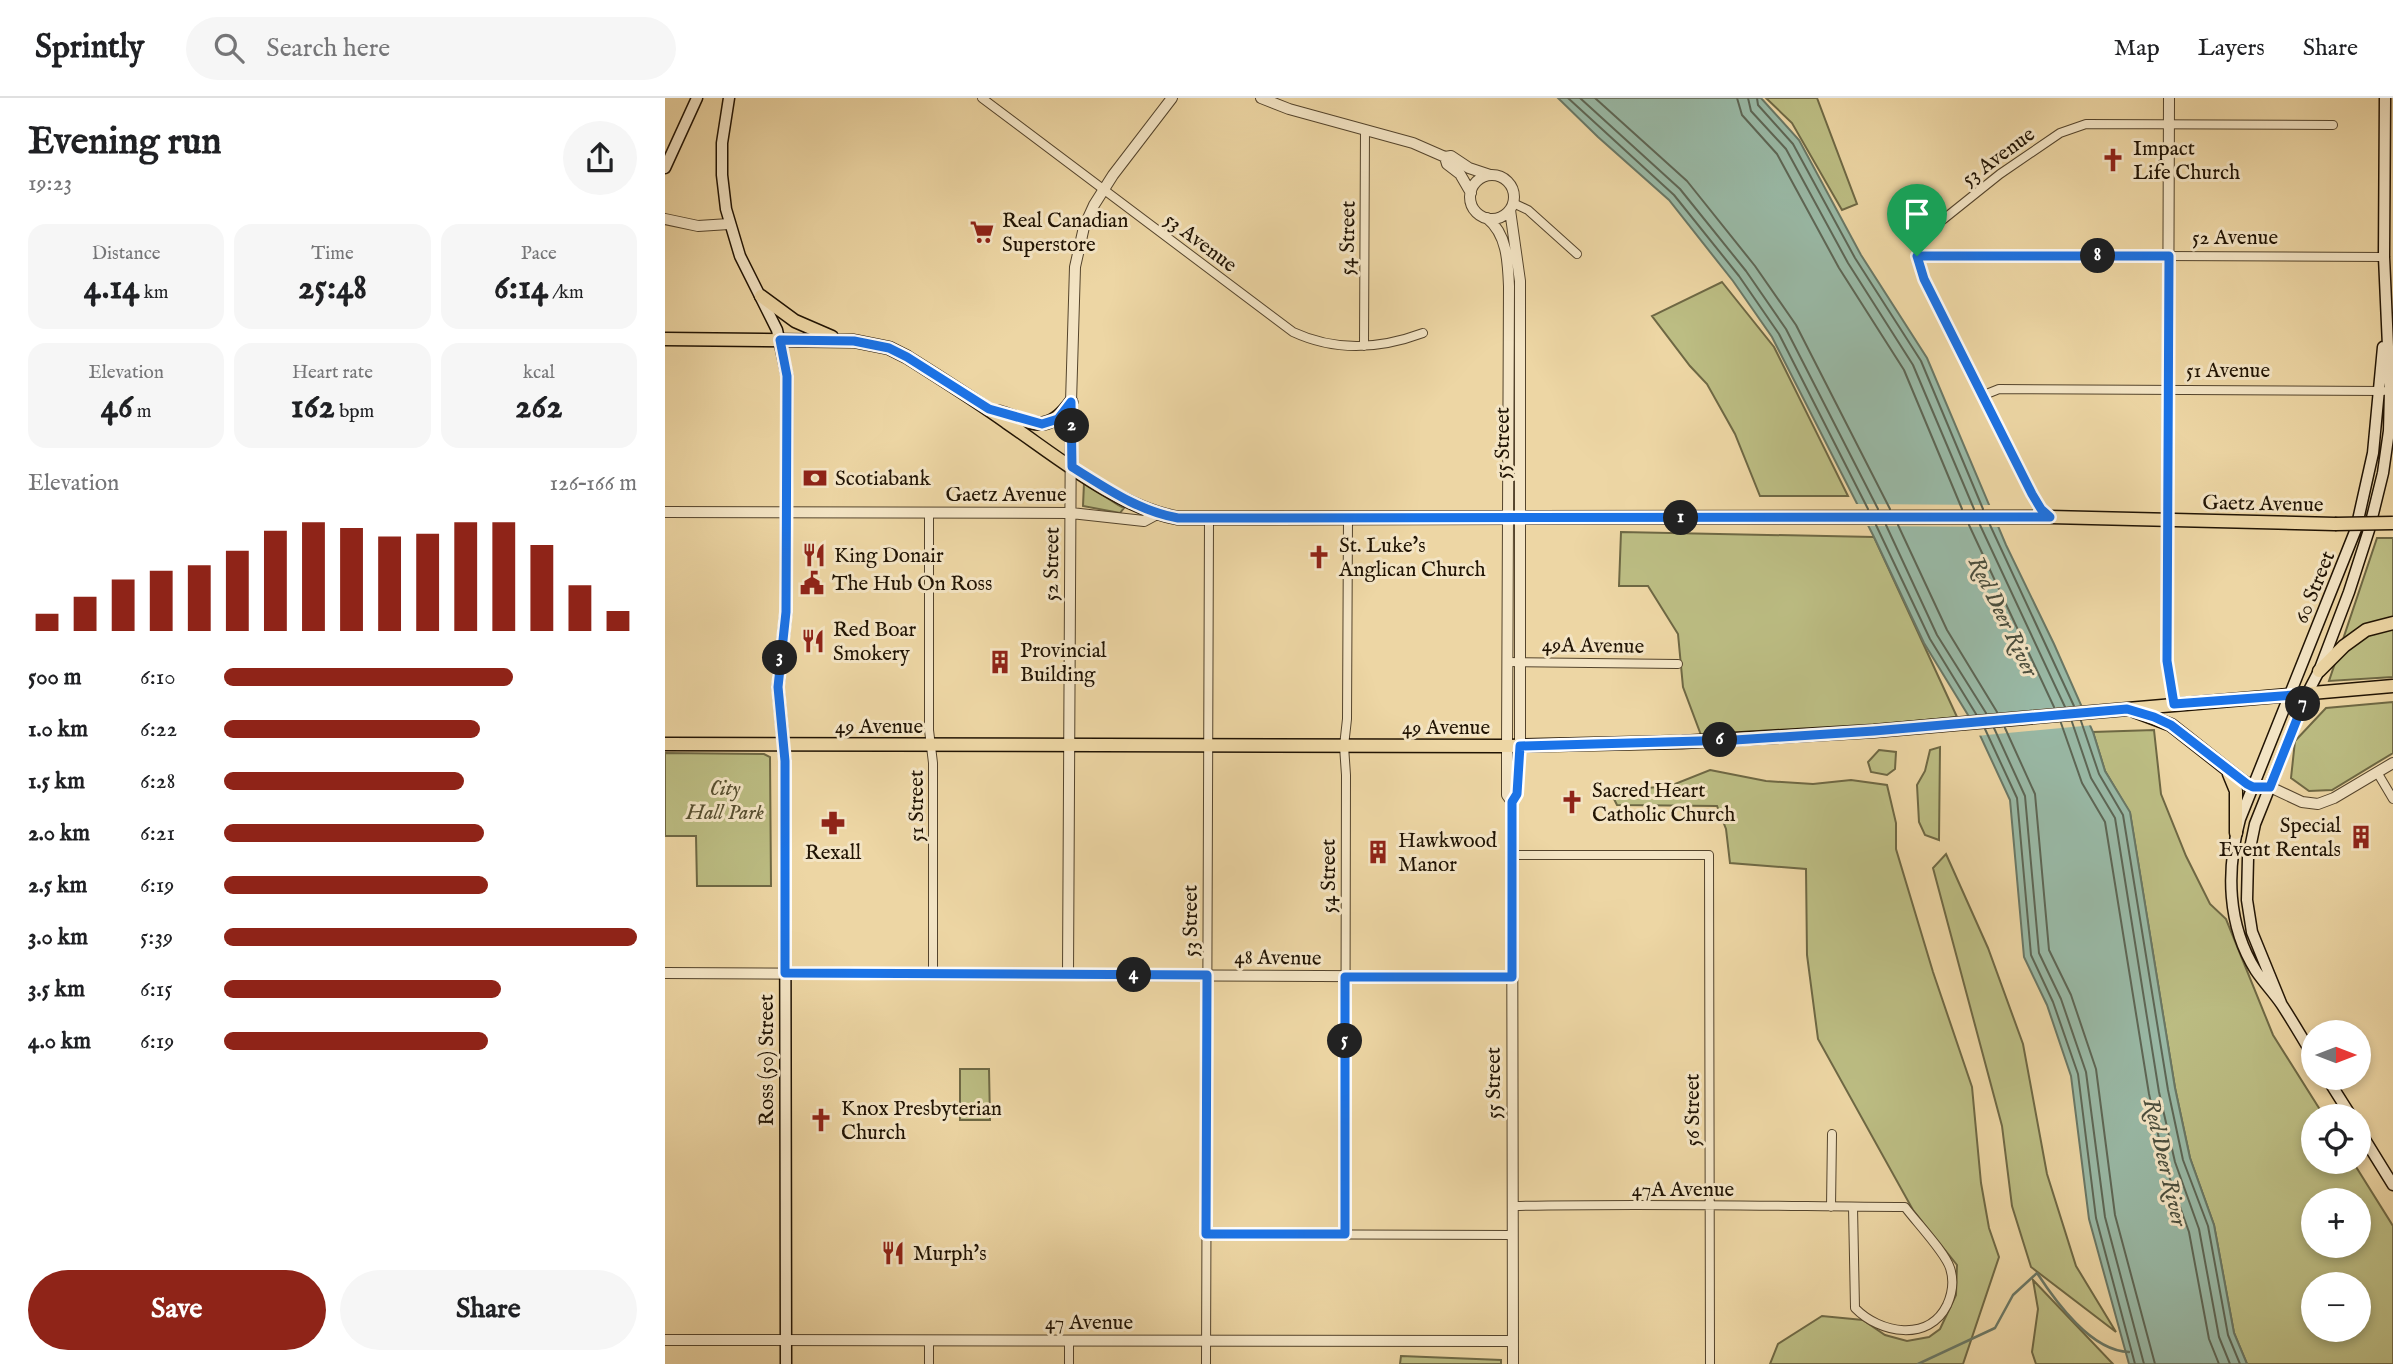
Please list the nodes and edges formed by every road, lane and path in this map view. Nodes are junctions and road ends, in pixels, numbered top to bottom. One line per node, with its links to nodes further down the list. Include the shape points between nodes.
1 (697, 98): 12 (main road)
2 (729, 98): 19 (main road, Ross (50) Street, via 722,175)
3 (982, 98): 14 (street, 53 Avenue)
4 (1172, 98): 14 (street, 52 Street)
5 (1261, 98): 10 (street)
6 (2169, 98): 8 (street)
7 (2385, 98): 23 (main road, 60 Street)
8 (2169, 125): 9 (street, 53 Avenue); 21 (street, 53 Avenue, via 2087,124 2060,133 1927,231 1920,238); 22 (street)
9 (2333, 125)
10 (1365, 130): 11 (street); 29 (street, 54 Street)
11 (1444, 157): 13 (street); 15 (street)
12 (665, 168)
13 (1490, 175): 15 (street, via 1477,181); 16 (street, via 1510,184)
14 (1103, 190): 29 (street, 53 Avenue, via 1284,327 1315,341); 33 (street, 52 Street, via 1089,214 1077,254)
15 (1471, 193): 17 (street, via 1476,211)
16 (1512, 207): 17 (street, via 1500,218); 20 (street, via 1528,210); 42 (street, 55 Street, via 1520,281)
17 (1487, 218): 41 (street, 55 Street, via 1500,233 1509,270)
18 (665, 219): 19 (street, via 698,226)
19 (729, 224): 24 (main road, Ross (50) Street)
20 (1577, 254)
21 (1917, 256): 22 (street, 52 Avenue); 32 (street, via 1924,279)
22 (2169, 256): 23 (street, 52 Avenue); 30 (street)
23 (2384, 257): 31 (main road, 60 Street)
24 (761, 296): 27 (main road, Ross (50) Street); 28 (main road, via 795,321)
25 (1423, 333): 29 (street, 53 Avenue)
26 (665, 339): 27 (main road)
27 (780, 340): 28 (main road); 37 (main road, Ross (50) Street, via 787,376)
28 (838, 340): 34 (main road, via 902,354)
29 (1364, 346)
30 (2168, 389): 31 (street, 51 Avenue); 32 (street, 51 Avenue, via 1997,389); 46 (street)
31 (2385, 391): 52 (main road, 60 Street, via 2387,451 2378,495); 55 (main road, 60 Street, via 2357,529)
32 (1984, 396): 43 (street, via 2032,494)
33 (1071, 402): 34 (main road, via 1058,419 1042,424); 35 (street, 52 Street)
34 (989, 409): 35 (main road)
35 (1072, 467): 39 (street, 52 Street); 40 (main road)
36 (665, 512): 37 (street, Gaetz Avenue)
37 (787, 513): 38 (street, Gaetz Avenue); 59 (main road, Ross (50) Street, via 786,612 778,669)
38 (929, 513): 39 (street, Gaetz Avenue); 60 (street, 51 Street)
39 (1071, 513): 40 (street, Gaetz Avenue, via 1144,521); 61 (street, 52 Street)
40 (1157, 514): 44 (main road, Gaetz Avenue)
41 (1507, 517): 42 (main road, Gaetz Avenue); 45 (main road, Gaetz Avenue); 49 (street, 55 Street)
42 (1520, 517): 43 (main road, Gaetz Avenue); 50 (street, 55 Street)
43 (2050, 517): 46 (main road, Gaetz Avenue)
44 (1209, 519): 45 (main road, Gaetz Avenue); 62 (street, 53 Street)
45 (1348, 519): 63 (street, 54 Street)
46 (2169, 521): 47 (main road, Gaetz Avenue, bridge); 56 (street, via 2167,661)
47 (2393, 523)
48 (2393, 623): 52 (main road, via 2366,630)
49 (1507, 662): 50 (street, 49A Avenue); 64 (street, 55 Street)
50 (1520, 662): 51 (street, 49A Avenue); 64 (street, 55 Street)
51 (1678, 664)
52 (2319, 671): 54 (main road, 60 Street)
53 (2393, 686): 54 (main road, 49 Avenue)
54 (2307, 694): 55 (main road, 49 Avenue); 69 (main road, 60 Street)
55 (2289, 695): 56 (main road, 49 Avenue); 68 (main road, 60 Street)
56 (2174, 704): 57 (main road, 49 Avenue)
57 (2125, 709): 64 (main road, 49 Avenue, via 1735,740); 66 (main road, via 2171,725)
58 (665, 744): 59 (main road, 49 Avenue)
59 (784, 745): 60 (main road, 49 Avenue); 76 (main road, Ross (50) Street)
60 (931, 745): 61 (main road, 49 Avenue); 77 (street, 51 Street)
61 (1069, 745): 62 (main road, 49 Avenue); 78 (street, 52 Street)
62 (1209, 746): 63 (main road, 49 Avenue); 79 (street, 53 Street)
63 (1344, 746): 64 (main road, 49 Avenue); 80 (street, 54 Street)
64 (1513, 746): 72 (street, 55 Street, via 1507,795 1512,802)
65 (2393, 763): 67 (street)
66 (2225, 767): 68 (main road); 71 (main road, via 2236,791)
67 (2377, 772): 69 (street, via 2318,804); 70 (street)
68 (2253, 787): 69 (street); 71 (main road, 60 Street)
69 (2270, 787): 73 (main road, 60 Street, via 2248,858)
70 (2393, 799)
71 (2236, 834): 74 (main road, 60 Street, via 2230,870)
72 (1512, 855): 81 (street, 55 Street); 88 (street, 56 Street, via 1709,855)
73 (2249, 915): 74 (main road); 82 (main road, 60 Street)
74 (2235, 919): 82 (main road, 60 Street, via 2251,961)
75 (665, 973): 76 (street, 48 Avenue)
76 (785, 973): 77 (street, 48 Avenue); 95 (main road, Ross (50) Street)
77 (933, 974): 78 (street, 48 Avenue)
78 (1068, 975): 79 (street, 48 Avenue)
79 (1207, 975): 80 (street, 48 Avenue); 91 (street, 53 Street)
80 (1345, 977): 81 (street, 48 Avenue); 92 (street, 54 Street)
81 (1512, 977): 87 (street, 55 Street)
82 (2281, 1003): 83 (main road)
83 (2301, 1036)
84 (1832, 1134): 89 (street)
85 (2371, 1149): 86 (main road)
86 (2393, 1185)
87 (1513, 1206): 88 (street, 47A Avenue); 93 (street, 55 Street)
88 (1709, 1206): 89 (street, 47A Avenue); 105 (street, 56 Street)
89 (1831, 1207): 90 (street, 47A Avenue)
90 (1853, 1207): 90 (street, via 1855,1308 1880,1325 1900,1331 1934,1321 1951,1291 1948,1262 1905,1208)
91 (1206, 1234): 92 (street); 98 (street, 53 Street)
92 (1345, 1234): 93 (street)
93 (1513, 1235): 99 (street, 55 Street)
94 (665, 1340): 95 (street, 47 Avenue)
95 (785, 1340): 96 (street, 47 Avenue); 100 (main road, Ross (50) Street)
96 (929, 1340): 97 (street, 47 Avenue); 101 (street)
97 (1069, 1341): 98 (street, 47 Avenue); 102 (street)
98 (1206, 1341): 99 (street, 47 Avenue); 103 (street, 53 Street)
99 (1513, 1341): 104 (street, 55 Street)
100 (786, 1364)
101 (929, 1364)
102 (1069, 1364)
103 (1206, 1364)
104 (1513, 1364)
105 (1710, 1364)

